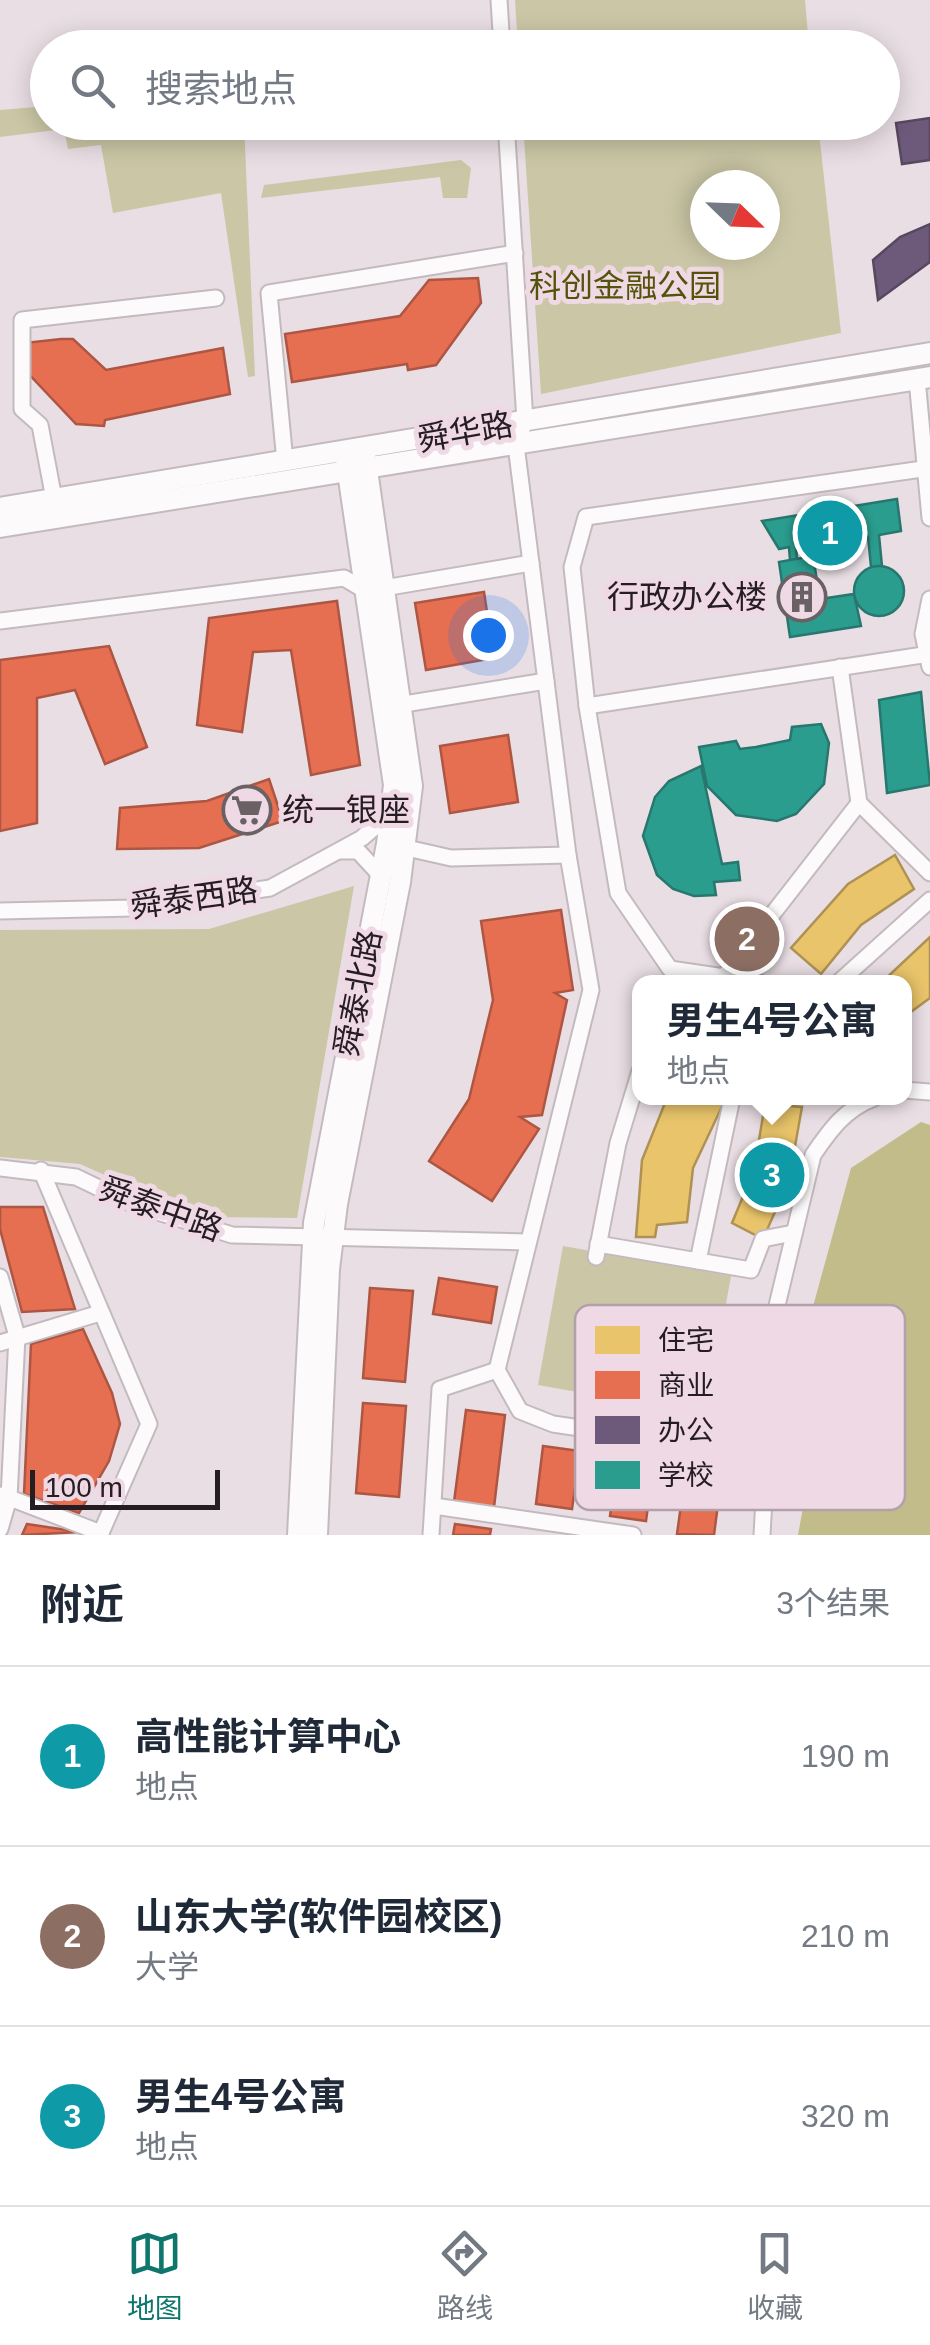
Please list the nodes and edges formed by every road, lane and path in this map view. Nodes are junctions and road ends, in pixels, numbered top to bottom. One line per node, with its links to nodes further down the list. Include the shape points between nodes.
1 (499, 0): 2 (street)
2 (501, 30)
3 (507, 140): 4 (street)
4 (515, 252): 8 (street); 11 (street, via 269,292)
5 (216, 298): 13 (street, via 22,320 22,409 40,425)
6 (930, 353): 8 (main road, 舜华路)
7 (924, 378): 9 (main road, 舜华路); 12 (street)
8 (525, 422): 9 (street); 10 (main road, 舜华路)
9 (516, 445): 10 (main road, 舜华路); 17 (street)
10 (356, 460): 11 (main road, 舜华路); 16 (main road, 舜华路); 18 (main road, 舜泰北路)
11 (285, 462): 13 (main road, 舜华路)
12 (928, 469): 15 (street); 25 (street, via 586,518 572,567)
13 (54, 500): 14 (main road, 舜华路)
14 (0, 508)
15 (930, 518)
16 (0, 527)
17 (531, 563): 18 (street); 23 (street)
18 (375, 590): 20 (street, via 344,578); 24 (main road, 舜泰北路)
19 (930, 600): 21 (street, via 923,634)
20 (0, 621)
21 (929, 659): 22 (street)
22 (840, 667): 25 (street); 27 (street)
23 (546, 681): 24 (street); 31 (street)
24 (391, 706): 26 (main road); 28 (main road, 舜泰北路)
25 (587, 706): 36 (street, via 618,893)
26 (412, 786): 28 (street, 舜泰西路); 29 (main road)
27 (859, 803): 32 (street); 37 (street)
28 (390, 814): 29 (main road, 舜泰北路); 30 (street, 舜泰西路)
29 (396, 846): 31 (street, via 451,858); 33 (main road, 舜泰北路); 45 (main road)
30 (340, 851): 33 (street, via 358,851); 35 (street, 舜泰西路, via 270,888 134,908)
31 (568, 855): 46 (street, via 591,990)
32 (930, 873)
33 (381, 876): 45 (main road, 舜泰北路)
34 (930, 900): 38 (street)
35 (0, 910)
36 (667, 975)
37 (724, 975)
38 (848, 975)
39 (632, 1098): 47 (street, via 597,1251)
40 (731, 1105): 47 (street)
41 (857, 1105): 44 (street, via 813,1155)
42 (0, 1168): 43 (street, 舜泰中路)
43 (41, 1170): 45 (street, 舜泰中路, via 232,1235); 50 (street)
44 (792, 1233): 47 (street, via 763,1239 750,1270); 49 (street)
45 (323, 1240): 46 (street, 舜泰中路); 60 (main road, 舜泰北路); 61 (main road)
46 (528, 1242): 53 (street)
47 (698, 1261)
48 (0, 1277): 51 (street)
49 (776, 1305)
50 (100, 1313): 51 (street); 59 (street, via 149,1424)
51 (18, 1336): 52 (street); 55 (street)
52 (0, 1343)
53 (497, 1370): 54 (street, via 520,1411); 56 (street, via 440,1390)
54 (575, 1427)
55 (5, 1496): 58 (street); 59 (street)
56 (434, 1506): 62 (street); 63 (street)
57 (763, 1510): 64 (street)
58 (0, 1529)
59 (100, 1534)
60 (298, 1535)
61 (317, 1535)
62 (431, 1535)
63 (633, 1535)
64 (762, 1535)

